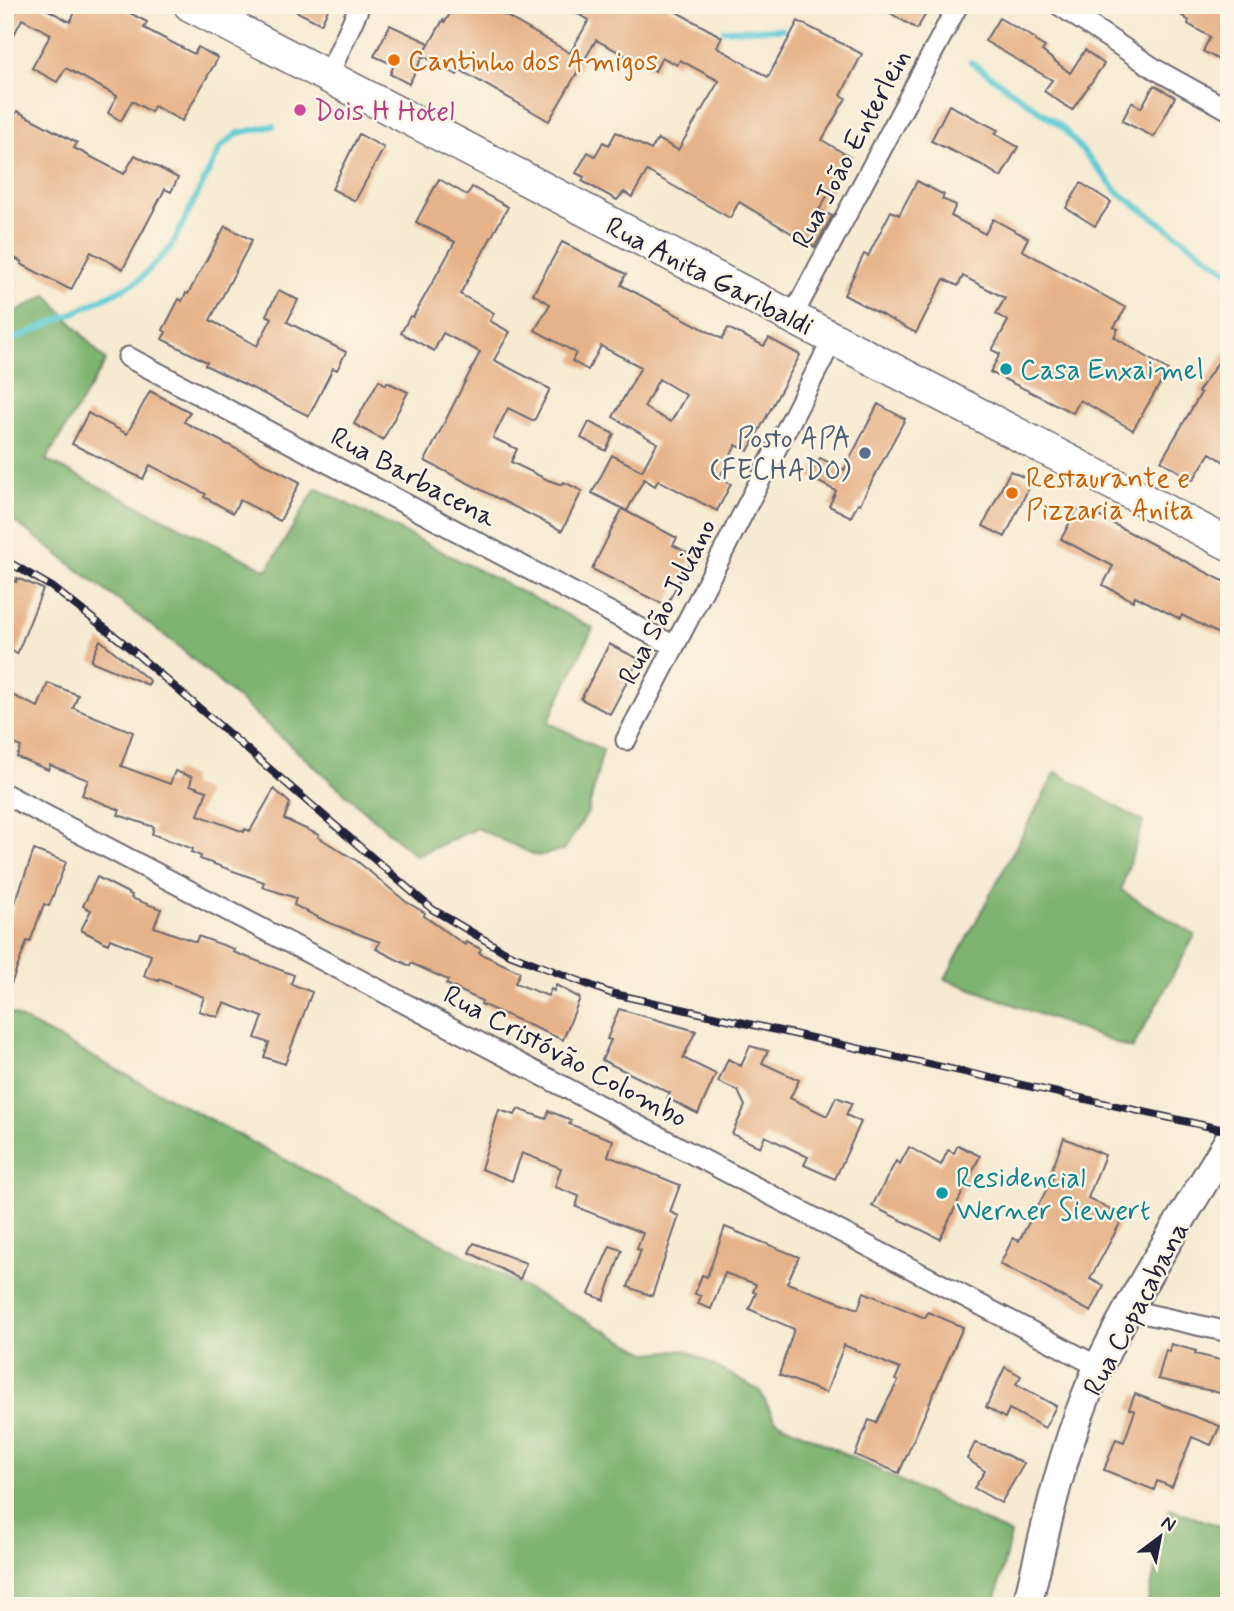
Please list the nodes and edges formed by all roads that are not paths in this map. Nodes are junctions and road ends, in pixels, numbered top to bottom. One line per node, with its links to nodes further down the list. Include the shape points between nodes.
1 (190, 5): 5 (main road, Rua Anita Garibaldi)
2 (360, 5): 5 (street)
3 (958, 5): 7 (street, Rua João Enterlein)
4 (1059, 5): 6 (street, via 1155,69)
5 (328, 76): 7 (main road, Rua Anita Garibaldi)
6 (1229, 110)
7 (792, 317): 8 (main road, Rua Anita Garibaldi)
8 (833, 339): 10 (main road, Rua Anita Garibaldi); 11 (street, Rua São Juliano)
9 (128, 356): 11 (street, Rua Barbacena)
10 (1229, 544)
11 (674, 646): 12 (street, Rua São Juliano)
12 (626, 740)
13 (5, 794): 17 (street, Rua Cristóvão Colombo)
14 (1229, 1140): 15 (main road, Rua Copacabana)
15 (1129, 1311): 16 (street); 17 (main road, Rua Copacabana)
16 (1229, 1332)
17 (1099, 1367): 18 (main road, Rua Copacabana, via 1069,1449)
18 (1027, 1606)

